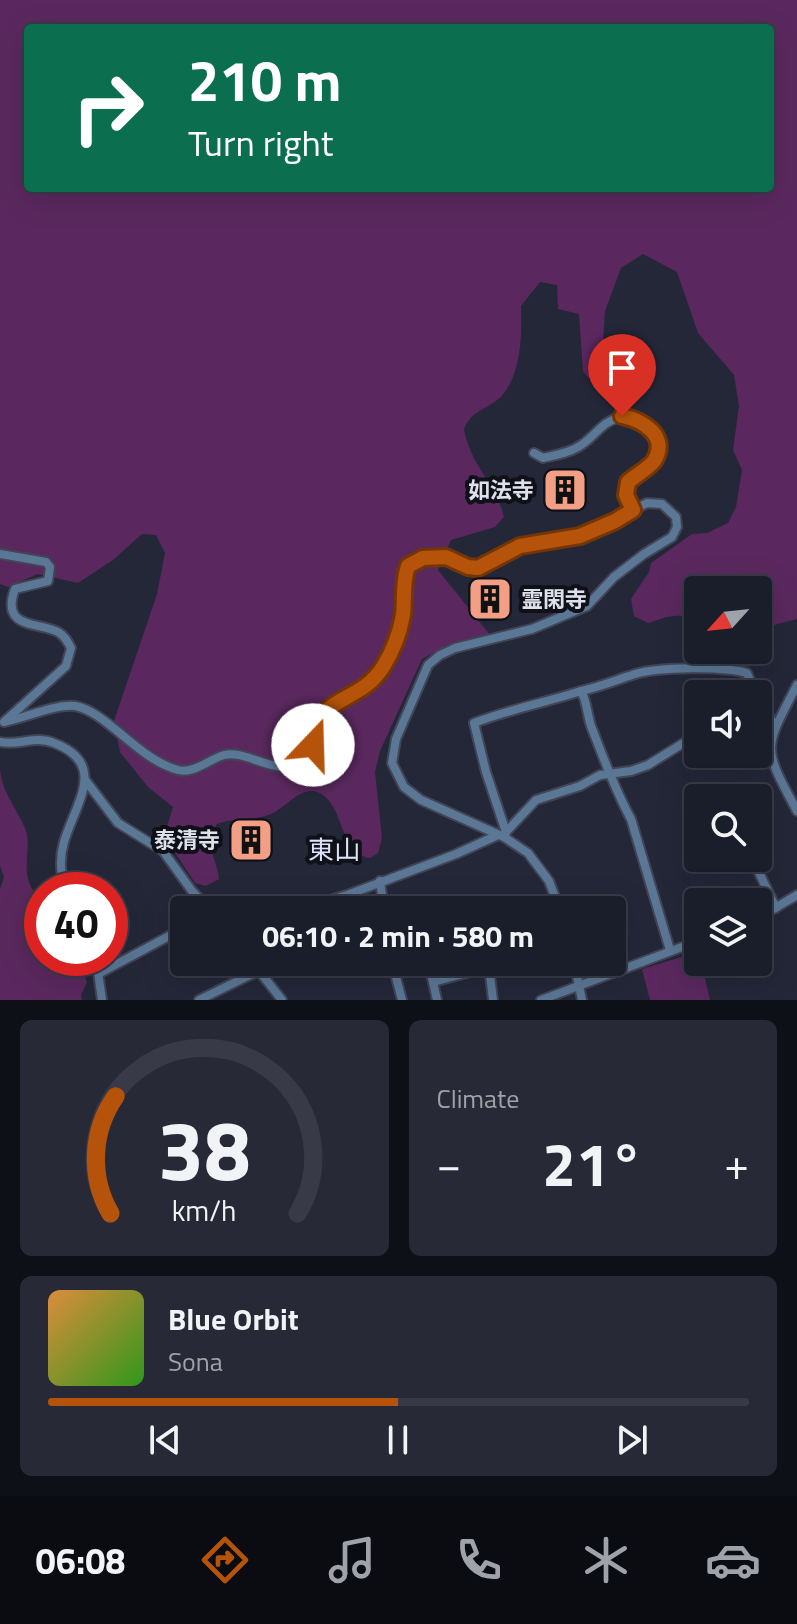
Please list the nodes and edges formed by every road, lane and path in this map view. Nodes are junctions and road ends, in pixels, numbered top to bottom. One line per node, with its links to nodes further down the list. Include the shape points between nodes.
1 (534, 453): 2 (street, via 543,458 581,445 622,416 639,420 658,442 654,462 628,482 626,495)
2 (633, 510): 8 (street, via 580,536 520,546 478,568 446,557 423,558 408,566 398,636 383,666 368,686 322,712 313,745 299,763 275,766 225,755 177,769 150,757 90,711 74,706); 15 (street, via 647,503 672,510 677,527 672,537 614,577 587,606 532,629 440,655 428,665 396,739 392,763 404,787 421,800)
3 (0, 554): 8 (street, via 50,567 48,581 15,589 12,607 17,618 58,632 71,648 66,666)
4 (750, 680): 6 (street, via 737,670 687,669 638,673)
5 (797, 685): 9 (street)
6 (581, 691): 12 (street); 15 (street, via 474,723)
7 (772, 721): 9 (street)
8 (2, 724)
9 (775, 726): 14 (street, via 769,747 773,766)
10 (0, 742): 13 (street, via 35,738 55,743 77,756)
11 (684, 743): 12 (street, via 648,765)
12 (610, 773): 15 (street, via 536,800); 28 (street, via 631,819)
13 (86, 781): 16 (street, via 64,841); 20 (street, via 118,823 163,851)
14 (797, 811)
15 (503, 834): 18 (street); 23 (street, via 540,867)
16 (61, 872)
17 (759, 872): 24 (street)
18 (380, 881): 21 (street); 22 (street)
19 (797, 895): 24 (street)
20 (197, 896)
21 (344, 896)
22 (382, 896)
23 (555, 896)
24 (776, 908): 25 (street)
25 (772, 910)
26 (170, 936): 29 (street)
27 (684, 946): 28 (street)
28 (670, 950): 37 (street)
29 (128, 958)
30 (100, 976): 38 (street)
31 (248, 976): 39 (street)
32 (262, 976): 40 (street)
33 (396, 976): 41 (street)
34 (432, 976): 36 (street)
35 (578, 976): 37 (street)
36 (433, 982): 42 (street); 43 (street, via 489,967)
37 (580, 985): 44 (street); 45 (street)
38 (102, 1000)
39 (199, 1000)
40 (282, 1000)
41 (402, 1000)
42 (437, 1000)
43 (493, 1000)
44 (541, 1000)
45 (582, 1000)

